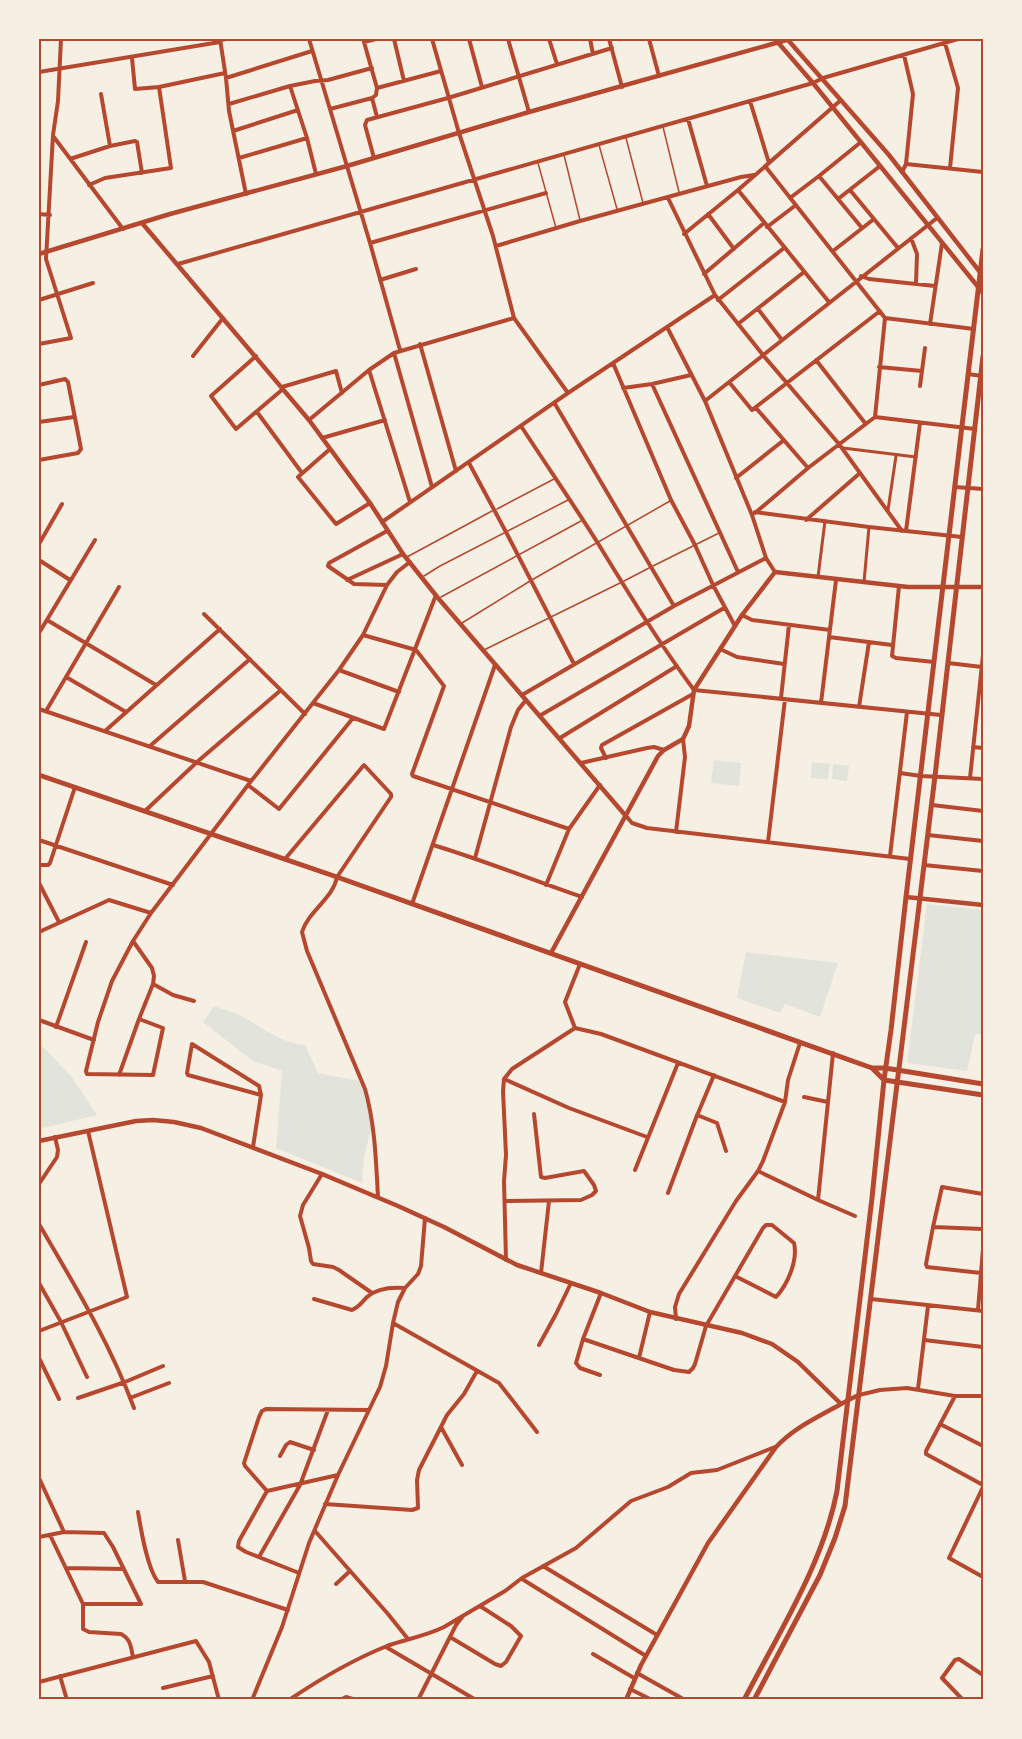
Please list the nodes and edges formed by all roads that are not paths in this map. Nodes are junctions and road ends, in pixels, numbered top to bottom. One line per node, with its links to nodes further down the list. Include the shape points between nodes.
1 (62, 39): 25 (street)
2 (231, 39): 15 (lane)
3 (309, 39): 19 (street)
4 (375, 39): 24 (street, via 364,42)
5 (394, 39): 33 (street)
6 (432, 39): 26 (street)
7 (469, 39): 37 (street)
8 (508, 39): 29 (street)
9 (549, 39): 23 (street)
10 (590, 39): 20 (street)
11 (609, 39): 18 (street)
12 (649, 39): 30 (street)
13 (788, 39): 16 (street); 31 (street)
14 (958, 39): 17 (street)
15 (220, 41): 22 (street); 28 (street)
16 (776, 41): 30 (street); 34 (street)
17 (945, 43): 21 (street); 70 (street, via 958,88)
18 (612, 48): 20 (street); 38 (street)
19 (312, 51): 28 (street); 32 (street)
20 (593, 54): 23 (street)
21 (904, 55): 31 (street); 66 (street, via 913,94)
22 (132, 58): 25 (street); 36 (street, via 135,89)
23 (557, 64): 29 (street)
24 (372, 68): 32 (street); 39 (street)
25 (60, 69): 27 (street); 55 (street)
26 (441, 71): 33 (street); 42 (street)
27 (39, 72)
28 (225, 76): 36 (street); 45 (street)
29 (519, 76): 37 (street); 49 (street)
30 (659, 76): 38 (street)
31 (823, 78): 34 (street); 43 (street)
32 (321, 80): 35 (street); 47 (street)
33 (404, 81): 39 (street)
34 (813, 83): 44 (street); 46 (street)
35 (291, 86): 45 (street); 48 (street)
36 (159, 87): 72 (street, via 171,168)
37 (482, 87): 42 (street)
38 (622, 87): 49 (street)
39 (377, 88): 41 (street)
40 (101, 94): 60 (street)
41 (372, 98): 47 (street); 50 (street)
42 (448, 98): 50 (street); 54 (street)
43 (841, 100): 46 (street); 73 (street)
44 (750, 101): 51 (street); 67 (street)
45 (229, 104): 53 (street)
46 (832, 108): 58 (street); 67 (street)
47 (330, 109): 69 (street)
48 (298, 110): 53 (street); 57 (street)
49 (530, 112): 54 (street)
50 (377, 117): 63 (street, via 367,120 365,125)
51 (688, 119): 52 (street); 79 (street)
52 (663, 126): 56 (street); 84 (lane)
53 (234, 131): 62 (street)
54 (459, 133): 63 (street); 77 (street)
55 (53, 135): 64 (street); 95 (street)
56 (625, 136): 59 (street); 88 (lane)
57 (307, 138): 62 (street); 74 (street)
58 (861, 142): 68 (street); 76 (street)
59 (599, 144): 61 (street); 91 (lane)
60 (110, 146): 64 (street); 72 (street, via 137,142)
61 (563, 154): 65 (street); 98 (lane)
62 (239, 158): 83 (street)
63 (374, 158): 69 (street)
64 (70, 159): 78 (street)
65 (537, 162): 77 (street); 82 (lane)
66 (906, 164): 70 (street); 73 (street)
67 (767, 165): 75 (street); 86 (street)
68 (880, 165): 81 (street); 101 (street)
69 (346, 166): 74 (street); 92 (street)
70 (950, 168): 71 (street)
71 (983, 172)
72 (142, 173): 78 (street, via 105,178)
73 (901, 173): 96 (street)
74 (316, 174): 83 (street)
75 (754, 175): 79 (street); 80 (street)
76 (819, 176): 86 (street); 87 (street)
77 (476, 180): 90 (street); 92 (street)
78 (88, 185): 103 (street)
79 (707, 186): 84 (street)
80 (738, 190): 94 (street); 100 (street)
81 (850, 190): 87 (street); 97 (street)
82 (546, 192): 90 (street); 104 (lane)
83 (246, 194): 99 (street)
84 (680, 194): 85 (street)
85 (668, 198): 88 (street); 105 (street)
86 (790, 198): 89 (street)
87 (838, 199): 102 (street)
88 (643, 204): 91 (street)
89 (796, 205): 100 (street); 114 (street)
90 (484, 210): 107 (street); 109 (street)
91 (618, 211): 98 (street)
92 (361, 212): 107 (street); 117 (street)
93 (39, 214): 95 (street)
94 (708, 214): 105 (street); 112 (street)
95 (50, 215): 115 (street)
96 (937, 218): 101 (street); 121 (street)
97 (874, 219): 102 (street); 111 (street)
98 (580, 221): 104 (street)
99 (142, 223): 103 (street); 117 (street)
100 (765, 225): 110 (street); 112 (street)
101 (928, 225): 106 (street); 108 (street)
102 (862, 228): 114 (street)
103 (123, 229): 115 (street)
104 (556, 229): 109 (street)
105 (684, 234): 120 (street)
106 (911, 238): 111 (street); 126 (street, via 917,254)
107 (370, 243): 123 (street)
108 (942, 243): 127 (street); 128 (street)
109 (496, 246): 137 (street)
110 (784, 248): 119 (street); 131 (street)
111 (898, 248): 122 (street)
112 (734, 249): 120 (street)
113 (983, 249): 121 (main road)
114 (833, 251): 124 (street)
115 (48, 252): 116 (street); 130 (street, via 47,263)
116 (39, 254)
117 (178, 264): 136 (street)
118 (416, 269): 123 (street)
119 (804, 272): 133 (street); 134 (street)
120 (704, 274): 131 (street)
121 (982, 274): 128 (main road)
122 (861, 276): 124 (street); 126 (street)
123 (380, 280): 147 (street)
124 (856, 280): 133 (street); 135 (street)
125 (93, 283): 130 (street)
126 (916, 284): 127 (street)
127 (935, 286): 140 (street)
128 (978, 287): 129 (street); 142 (main road)
129 (983, 293)
130 (57, 294): 132 (street); 144 (street, via 71,338)
131 (716, 298): 139 (street); 141 (street)
132 (39, 300)
133 (829, 302): 143 (street)
134 (758, 309): 139 (street); 143 (street)
135 (880, 311): 138 (street); 153 (street)
136 (223, 318): 150 (street); 151 (street)
137 (514, 318): 145 (street); 169 (street)
138 (885, 318): 140 (street); 155 (street)
139 (738, 324): 149 (street)
140 (930, 324): 142 (street)
141 (667, 327): 154 (street); 159 (street)
142 (974, 329): 158 (main road)
143 (782, 340): 149 (street)
144 (39, 344)
145 (420, 344): 147 (street); 193 (street)
146 (925, 348): 157 (street)
147 (400, 350): 148 (street)
148 (394, 352): 156 (street); 199 (street)
149 (763, 355): 161 (street); 162 (street)
150 (193, 356)
151 (256, 356): 166 (street); 173 (street, via 211,396 236,429)
152 (983, 356): 160 (main road)
153 (816, 360): 162 (street); 179 (street)
154 (613, 363): 167 (street); 169 (street)
155 (879, 367): 157 (street); 175 (street)
156 (369, 370): 168 (street); 177 (street)
157 (922, 371): 165 (street)
158 (968, 374): 160 (street); 182 (main road)
159 (691, 375): 163 (street); 170 (street)
160 (982, 376): 183 (main road)
161 (729, 381): 170 (street); 172 (street, via 751,410)
162 (787, 383): 172 (street); 186 (street)
163 (652, 384): 167 (street); 219 (street)
164 (39, 385): 174 (street, via 67,381)
165 (920, 386)
166 (282, 388): 168 (street, via 336,371); 173 (street); 176 (street)
167 (623, 388): 203 (street)
168 (342, 393): 176 (street)
169 (568, 393): 171 (street)
170 (705, 401): 196 (street)
171 (555, 404): 181 (street); 214 (street)
172 (756, 408): 185 (street)
173 (257, 412): 194 (street)
174 (74, 417): 178 (street); 190 (street, via 80,452)
175 (875, 417): 179 (street); 180 (street)
176 (309, 420): 184 (street)
177 (385, 420): 184 (street); 204 (street)
178 (39, 422)
179 (866, 423): 186 (street)
180 (920, 423): 182 (street); 189 (street)
181 (521, 426): 191 (street); 197 (street)
182 (962, 427): 183 (street); 198 (main road)
183 (975, 429): 200 (main road)
184 (322, 438): 187 (street)
185 (784, 441): 192 (street); 196 (street)
186 (840, 446): 188 (street); 192 (street); 195 (street)
187 (330, 449): 194 (street); 205 (street)
188 (896, 456): 189 (street); 208 (street)
189 (916, 458): 217 (street)
190 (39, 460)
191 (469, 463): 193 (street); 207 (street)
192 (808, 468): 209 (street)
193 (456, 471): 199 (street)
194 (302, 473): 205 (street, via 298,477 336,524)
195 (860, 473): 208 (street); 211 (street)
196 (736, 477): 209 (street)
197 (555, 479): 202 (street); 207 (lane)
198 (955, 487): 200 (street); 220 (main road)
199 (432, 488): 204 (street)
200 (968, 488): 201 (street); 221 (main road)
201 (983, 489)
202 (569, 500): 210 (street); 218 (lane)
203 (671, 500): 214 (lane); 225 (street)
204 (410, 502): 213 (street)
205 (370, 503): 213 (street)
206 (62, 504): 224 (street)
207 (494, 510): 218 (street); 227 (lane)
208 (888, 510): 217 (street)
209 (754, 514): 211 (street); 228 (street)
210 (582, 520): 223 (street); 226 (lane)
211 (806, 520): 212 (street)
212 (825, 521): 215 (street); 234 (street)
213 (382, 522): 216 (street)
214 (626, 526): 223 (lane); 230 (street)
215 (869, 527): 217 (street); 240 (street)
216 (387, 531): 227 (street); 236 (street, via 328,563)
217 (904, 531): 220 (street)
218 (506, 532): 226 (street); 233 (lane)
219 (720, 533): 225 (lane); 231 (street)
220 (950, 536): 221 (street); 244 (main road)
221 (962, 537): 246 (main road)
222 (95, 540): 235 (street)
223 (598, 543): 238 (lane); 239 (street)
224 (39, 544)
225 (695, 545): 230 (lane); 242 (street)
226 (517, 556): 238 (street); 248 (lane)
227 (406, 558): 233 (street); 236 (street); 241 (street)
228 (766, 558): 231 (street); 232 (street)
229 (39, 560): 235 (street)
230 (651, 567): 239 (lane); 249 (street)
231 (738, 572): 242 (street)
232 (775, 572): 234 (street); 252 (street)
233 (422, 577): 248 (street)
234 (818, 577): 237 (street)
235 (70, 580): 254 (street)
236 (346, 580): 241 (street)
237 (837, 580): 240 (street); 260 (street)
238 (530, 581): 253 (street); 256 (lane)
239 (621, 582): 253 (lane); 255 (street)
240 (864, 583): 243 (street)
241 (387, 585): 262 (street)
242 (713, 585): 249 (street); 250 (street)
243 (899, 586): 244 (street); 267 (street)
244 (943, 586): 246 (street); 273 (main road)
245 (119, 587): 265 (street)
246 (956, 587): 247 (street); 274 (main road)
247 (983, 587)
248 (437, 596): 256 (street); 269 (street)
249 (674, 606): 255 (street)
250 (724, 608): 257 (street); 266 (street)
251 (204, 614): 259 (street)
252 (742, 615): 257 (street); 258 (street)
253 (550, 617): 270 (lane); 275 (street)
254 (47, 620): 261 (street); 265 (street)
255 (647, 621): 266 (street); 275 (street)
256 (460, 624): 270 (street)
257 (735, 626): 268 (street)
258 (789, 626): 260 (street); 276 (street)
259 (219, 629): 272 (street); 282 (street)
260 (830, 630): 263 (street)
261 (39, 633)
262 (363, 635): 269 (street); 280 (street)
263 (829, 637): 264 (street); 289 (street)
264 (869, 642): 267 (street); 290 (street)
265 (86, 643): 281 (street); 282 (street)
266 (662, 644): 278 (street); 297 (street)
267 (892, 645): 273 (street, via 894,658)
268 (720, 649): 276 (street, via 737,657); 285 (street)
269 (416, 650): 284 (street); 319 (street, via 444,686 412,776)
270 (483, 651): 277 (street)
271 (983, 655): 279 (street)
272 (250, 659): 283 (street); 303 (street)
273 (934, 662): 296 (main road)
274 (947, 663): 279 (street); 298 (main road)
275 (574, 664): 286 (street)
276 (784, 664): 287 (street)
277 (495, 665): 286 (street); 319 (street)
278 (676, 666): 285 (street); 301 (street)
279 (982, 667): 304 (street)
280 (339, 670): 284 (street); 288 (street)
281 (66, 677): 292 (street); 293 (street)
282 (156, 685): 293 (street)
283 (281, 690): 295 (street); 308 (street)
284 (399, 692): 299 (street, via 384,729)
285 (694, 692): 287 (street); 302 (street); 307 (street, via 602,745)
286 (524, 697): 297 (street); 320 (street)
287 (783, 699): 289 (street); 331 (street)
288 (313, 703): 295 (street); 299 (street)
289 (821, 703): 290 (street)
290 (859, 707): 294 (street)
291 (39, 709): 292 (street)
292 (46, 711): 300 (street)
293 (126, 712): 300 (street)
294 (907, 712): 296 (street); 310 (street)
295 (305, 714): 316 (street)
296 (927, 714): 298 (street); 312 (main road)
297 (541, 715): 301 (street)
298 (941, 715): 313 (main road)
299 (353, 718): 316 (street, via 279,809)
300 (104, 732): 303 (street)
301 (560, 738): 309 (street)
302 (683, 739): 306 (street); 326 (street, via 685,757)
303 (150, 746): 308 (street)
304 (973, 747): 305 (street); 314 (street)
305 (983, 748)
306 (664, 750): 307 (street, via 646,748); 324 (street)
307 (606, 758): 309 (street)
308 (196, 762): 316 (street); 322 (street)
309 (581, 763): 317 (street)
310 (900, 773): 312 (street); 334 (street)
311 (39, 775): 318 (main road)
312 (921, 776): 313 (street); 337 (main road)
313 (935, 776): 314 (street); 321 (main road)
314 (970, 778): 315 (street)
315 (983, 779)
316 (249, 783): 327 (street)
317 (600, 785): 324 (street); 325 (street)
318 (75, 787): 322 (main road); 333 (street)
319 (452, 789): 320 (street); 332 (street)
320 (491, 802): 325 (street); 335 (street)
321 (932, 805): 323 (street); 328 (main road)
322 (144, 811): 327 (main road)
323 (983, 811)
324 (625, 815): 326 (street, via 638,826); 345 (street)
325 (569, 829): 344 (street)
326 (676, 832): 331 (street)
327 (211, 835): 336 (main road); 343 (street)
328 (928, 835): 330 (street); 339 (main road)
329 (39, 840): 333 (street)
330 (983, 840)
331 (768, 842): 334 (street)
332 (433, 845): 335 (street); 348 (street)
333 (56, 846): 338 (street, via 49,864); 343 (street)
334 (890, 856): 337 (street)
335 (475, 858): 344 (street)
336 (285, 859): 341 (main road); 341 (street, via 364,764 391,795)
337 (910, 859): 346 (main road)
338 (39, 865)
339 (924, 865): 340 (street); 347 (main road)
340 (983, 871)
341 (337, 877): 348 (main road); 397 (street, via 333,890 311,914 302,932 365,1089 373,1120)
342 (39, 883): 351 (street)
343 (173, 885): 350 (street)
344 (546, 885): 345 (street)
345 (582, 897): 355 (street)
346 (906, 897): 347 (street); 368 (main road)
347 (920, 899): 349 (street); 369 (main road)
348 (412, 904): 355 (main road)
349 (983, 905)
350 (151, 913): 351 (street, via 109,900); 353 (street)
351 (59, 922): 352 (street)
352 (39, 932)
353 (133, 940): 357 (street, via 154,972); 363 (street, via 112,981)
354 (86, 942): 361 (street)
355 (551, 953): 356 (main road)
356 (580, 964): 362 (street, via 565,1002); 364 (main road)
357 (153, 984): 358 (street); 359 (street)
358 (194, 1001)
359 (139, 1019): 370 (street); 370 (street, via 163,1029 154,1074)
360 (39, 1020): 361 (street)
361 (56, 1027): 363 (street)
362 (575, 1028): 366 (street); 372 (street, via 512,1069)
363 (94, 1040): 370 (street, via 87,1073)
364 (800, 1042): 365 (main road); 381 (street)
365 (833, 1053): 367 (main road); 382 (street)
366 (678, 1063): 371 (street); 387 (street)
367 (872, 1068): 368 (main road); 373 (main road)
368 (885, 1068): 369 (main road); 373 (main road)
369 (900, 1071): 374 (main road); 375 (main road)
370 (119, 1076)
371 (714, 1076): 381 (street); 384 (street)
372 (504, 1079): 387 (street); 399 (street)
373 (884, 1080): 375 (main road); 446 (main road)
374 (970, 1082): 376 (main road); 377 (main road)
375 (898, 1083): 377 (main road); 417 (main road)
376 (983, 1084)
377 (966, 1093): 379 (main road)
378 (261, 1095): 378 (street, via 188,1075 192,1044 258,1085); 389 (street)
379 (983, 1095)
380 (804, 1097): 382 (street)
381 (785, 1102): 392 (street)
382 (828, 1102): 398 (street)
383 (534, 1114): 400 (street, via 542,1177 584,1171 596,1188 595,1193 580,1200)
384 (697, 1115): 390 (street, via 717,1123); 395 (street)
385 (88, 1131): 386 (street); 389 (street, via 136,1121 174,1122); 420 (street, via 127,1297)
386 (55, 1137): 388 (street); 394 (street, via 57,1157)
387 (647, 1137): 391 (street)
388 (39, 1141)
389 (253, 1147): 393 (street)
390 (726, 1151)
391 (634, 1170)
392 (758, 1171): 398 (street); 422 (street, via 679,1294)
393 (322, 1174): 397 (street); 414 (street, via 300,1216 311,1262 339,1270)
394 (39, 1184)
395 (668, 1193)
396 (983, 1194): 404 (street, via 942,1187)
397 (378, 1197): 402 (street)
398 (818, 1200): 401 (street)
399 (505, 1201): 400 (street); 407 (street)
400 (549, 1201): 409 (street)
401 (855, 1216)
402 (425, 1218): 407 (street); 413 (street, via 420,1271)
403 (40, 1227): 420 (street)
404 (933, 1227): 405 (street); 408 (street, via 926,1266)
405 (983, 1229)
406 (983, 1249): 408 (street)
407 (506, 1260): 409 (street)
408 (981, 1272): 419 (street)
409 (541, 1273): 411 (street)
410 (735, 1275): 410 (street, via 777,1297 791,1272 794,1243 772,1225 766,1225); 425 (street)
411 (571, 1282): 415 (street); 429 (street)
412 (39, 1283): 423 (street)
413 (405, 1288): 414 (street); 424 (street)
414 (372, 1293): 416 (street, via 352,1310)
415 (602, 1293): 421 (street); 427 (street)
416 (314, 1299)
417 (871, 1299): 418 (street); 440 (main road)
418 (928, 1306): 419 (street); 428 (street)
419 (980, 1310)
420 (90, 1312): 423 (street); 437 (street)
421 (650, 1312): 422 (street); 432 (street)
422 (677, 1319): 425 (street)
423 (61, 1322): 426 (street); 436 (street)
424 (393, 1323): 434 (street); 450 (street, via 384,1376)
425 (706, 1326): 432 (street, via 695,1364 688,1372); 447 (street, via 772,1344 798,1362)
426 (39, 1331)
427 (583, 1339): 432 (street); 435 (street, via 577,1366)
428 (924, 1340): 430 (street); 439 (street)
429 (539, 1345)
430 (983, 1347)
431 (39, 1358): 445 (street)
432 (639, 1358)
433 (163, 1366): 437 (street)
434 (477, 1371): 452 (street); 453 (street, via 502,1385)
435 (600, 1375)
436 (87, 1377)
437 (125, 1382): 443 (street); 444 (street)
438 (169, 1383): 444 (street)
439 (918, 1389): 440 (street); 441 (street)
440 (860, 1395): 446 (street); 512 (main road, via 845,1506 835,1538 820,1575)
441 (955, 1396): 442 (street); 451 (street)
442 (983, 1396)
443 (78, 1398)
444 (130, 1398): 448 (street)
445 (59, 1399)
446 (849, 1399): 447 (street); 511 (main road, via 829,1525 814,1567)
447 (841, 1404): 455 (street, via 793,1431)
448 (134, 1408)
449 (328, 1410): 450 (street); 456 (street); 463 (street, via 266,1409 261,1413 244,1463)
450 (369, 1410): 459 (street)
451 (940, 1424): 454 (street); 462 (street, via 926,1455)
452 (441, 1427): 458 (street); 464 (street, via 418,1473 416,1510)
453 (537, 1432)
454 (983, 1446)
455 (776, 1447): 472 (street, via 711,1472 691,1473 627,1504 576,1548); 485 (street, via 715,1531)
456 (314, 1450): 457 (street, via 290,1443); 461 (street)
457 (280, 1456)
458 (462, 1465)
459 (338, 1475): 461 (street); 464 (street)
460 (39, 1479): 467 (street)
461 (300, 1485): 463 (street); 471 (street)
462 (983, 1486): 477 (street, via 948,1558)
463 (267, 1491): 471 (street, via 238,1545)
464 (325, 1504): 466 (street)
465 (138, 1512): 479 (street, via 156,1581)
466 (315, 1531): 475 (street); 476 (street)
467 (64, 1532): 468 (street); 474 (street, via 104,1533)
468 (50, 1535): 469 (street); 473 (street)
469 (39, 1537)
470 (178, 1540): 479 (street)
471 (259, 1557): 476 (street)
472 (543, 1566): 478 (street); 485 (street)
473 (66, 1568): 474 (street); 481 (street)
474 (124, 1569): 481 (street, via 141,1604)
475 (350, 1571): 480 (street); 487 (street)
476 (299, 1573): 483 (street)
477 (983, 1577)
478 (522, 1578): 482 (street); 490 (street)
479 (185, 1581): 483 (street, via 213,1585)
480 (336, 1584)
481 (83, 1604): 491 (street, via 85,1631 121,1634 129,1640)
482 (480, 1605): 484 (street); 486 (street, via 521,1636 506,1662 501,1666 495,1664)
483 (288, 1610): 502 (street)
484 (464, 1615): 486 (street); 487 (street, via 436,1631)
485 (657, 1635): 490 (street)
486 (450, 1636): 492 (street)
487 (408, 1639): 488 (street)
488 (386, 1647): 492 (street); 503 (street, via 338,1669)
489 (593, 1654): 495 (street)
490 (646, 1656): 495 (street)
491 (133, 1657): 493 (street); 494 (street, via 196,1641)
492 (431, 1674): 506 (street); 507 (street)
493 (60, 1676): 497 (street); 500 (street)
494 (213, 1676): 498 (street); 501 (street)
495 (635, 1676): 499 (street); 510 (street)
496 (983, 1676): 513 (street, via 955,1660 942,1678)
497 (39, 1682)
498 (163, 1688)
499 (630, 1689): 508 (street); 509 (street)
500 (67, 1700)
501 (219, 1700)
502 (252, 1700)
503 (289, 1700)
504 (340, 1700): 505 (street)
505 (356, 1700)
506 (418, 1700)
507 (476, 1700)
508 (626, 1700)
509 (652, 1700)
510 (685, 1700)
511 (744, 1700)
512 (754, 1700)
513 (963, 1700)

